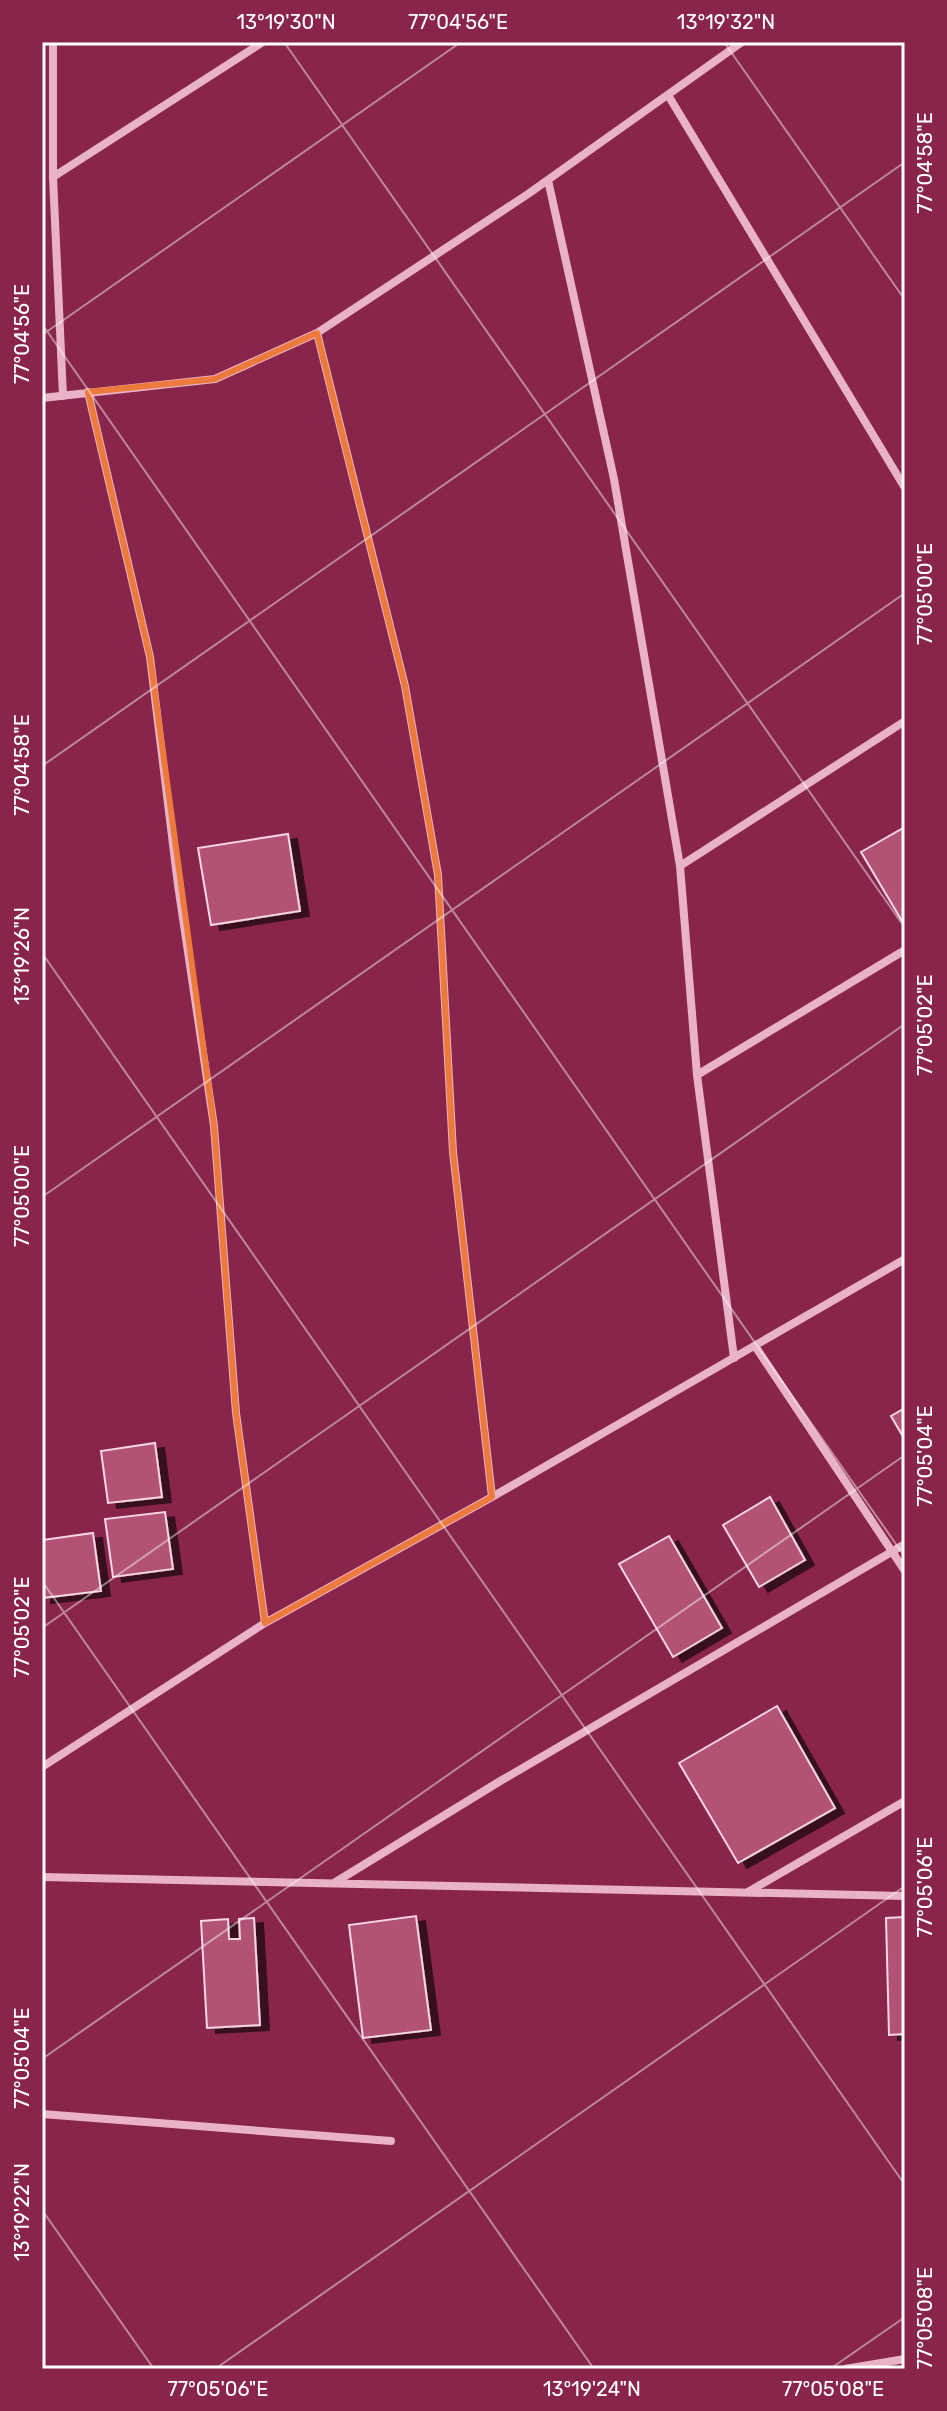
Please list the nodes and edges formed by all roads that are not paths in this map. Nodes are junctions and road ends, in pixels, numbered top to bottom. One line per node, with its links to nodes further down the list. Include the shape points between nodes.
1 (53, 42): 7 (street)
2 (238, 42): 5 (street)
3 (263, 42): 5 (street)
4 (742, 42): 6 (street)
5 (246, 53): 7 (street)
6 (668, 95): 8 (street); 13 (street)
7 (53, 177): 11 (street)
8 (548, 180): 9 (street); 15 (street, via 614,479)
9 (317, 333): 10 (street, via 215,379); 21 (street, via 405,686 438,875 453,1152)
10 (88, 392): 11 (street); 25 (street, via 150,657 214,1126 236,1413)
11 (63, 396): 12 (street)
12 (42, 398)
13 (905, 488)
14 (905, 721): 15 (street)
15 (680, 866): 17 (street)
16 (905, 950): 17 (street)
17 (697, 1075): 20 (street)
18 (905, 1259): 19 (street)
19 (755, 1346): 20 (street); 23 (street)
20 (734, 1358): 21 (street)
21 (492, 1497): 25 (street)
22 (905, 1544): 23 (street)
23 (892, 1551): 24 (street); 29 (street)
24 (905, 1571)
25 (265, 1623): 26 (street)
26 (42, 1767)
27 (905, 1801): 30 (street)
28 (42, 1877): 29 (street)
29 (333, 1883): 30 (street)
30 (747, 1893): 31 (street)
31 (905, 1896)
32 (42, 2114): 33 (street)
33 (391, 2141)
34 (905, 2359): 35 (street)
35 (845, 2369)

